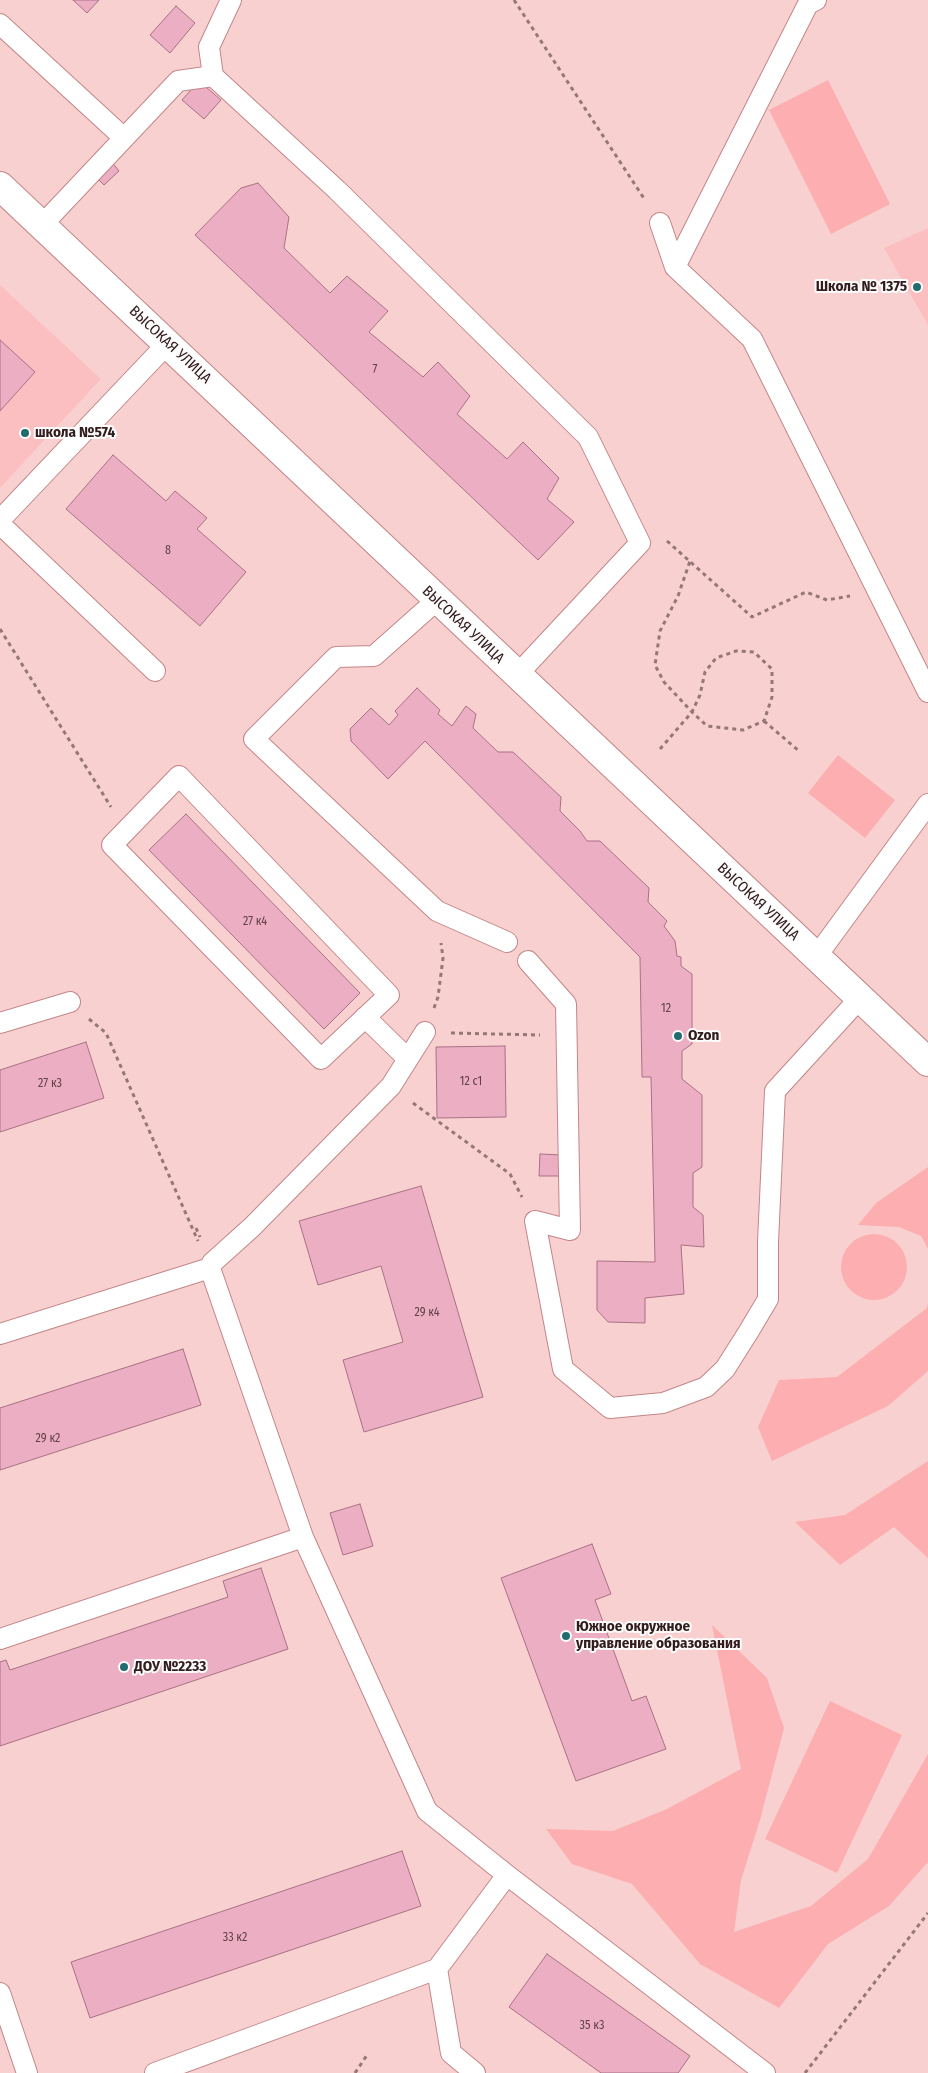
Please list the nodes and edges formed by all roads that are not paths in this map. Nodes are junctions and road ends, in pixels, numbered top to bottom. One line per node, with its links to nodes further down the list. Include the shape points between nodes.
1 (231, 0): 4 (lane, via 209,47)
2 (810, 1): 9 (lane)
3 (0, 24): 5 (lane)
4 (213, 76): 5 (lane, via 178,81); 15 (lane, via 337,190 588,437 640,543)
5 (124, 138): 8 (lane)
6 (0, 186): 8 (street, ВЫСОКАЯ УЛИЦА)
7 (660, 223): 9 (lane)
8 (42, 225): 10 (street, ВЫСОКАЯ УЛИЦА)
9 (675, 267): 16 (lane, via 752,339)
10 (168, 343): 11 (lane); 13 (street, ВЫСОКАЯ УЛИЦА)
11 (0, 520)
12 (0, 524): 14 (lane)
13 (437, 600): 15 (street, ВЫСОКАЯ УЛИЦА); 18 (lane, via 374,656 336,658 254,740 437,912)
14 (155, 671)
15 (516, 675): 19 (street, ВЫСОКАЯ УЛИЦА)
16 (928, 692)
17 (928, 804): 19 (lane)
18 (507, 942)
19 (816, 957): 21 (street, ВЫСОКАЯ УЛИЦА)
20 (528, 961): 21 (lane, via 566,1004 570,1230 535,1222 563,1369 610,1408 664,1403 706,1387 725,1369 768,1299 775,1091)
21 (860, 998): 27 (street, ВЫСОКАЯ УЛИЦА)
22 (70, 1002): 24 (lane)
23 (365, 1017): 23 (lane, via 321,1058 112,845 179,776 389,994); 26 (lane)
24 (0, 1023)
25 (425, 1032): 26 (lane)
26 (408, 1058): 28 (lane, via 391,1086)
27 (928, 1062)
28 (210, 1268): 29 (lane); 30 (lane)
29 (0, 1334)
30 (303, 1537): 31 (lane); 32 (lane, via 427,1811)
31 (0, 1639)
32 (507, 1875): 33 (lane); 35 (lane)
33 (437, 1968): 37 (lane); 38 (lane, via 451,2053)
34 (0, 1993): 36 (lane)
35 (758, 2071)
36 (27, 2073)
37 (155, 2073)
38 (475, 2073)

